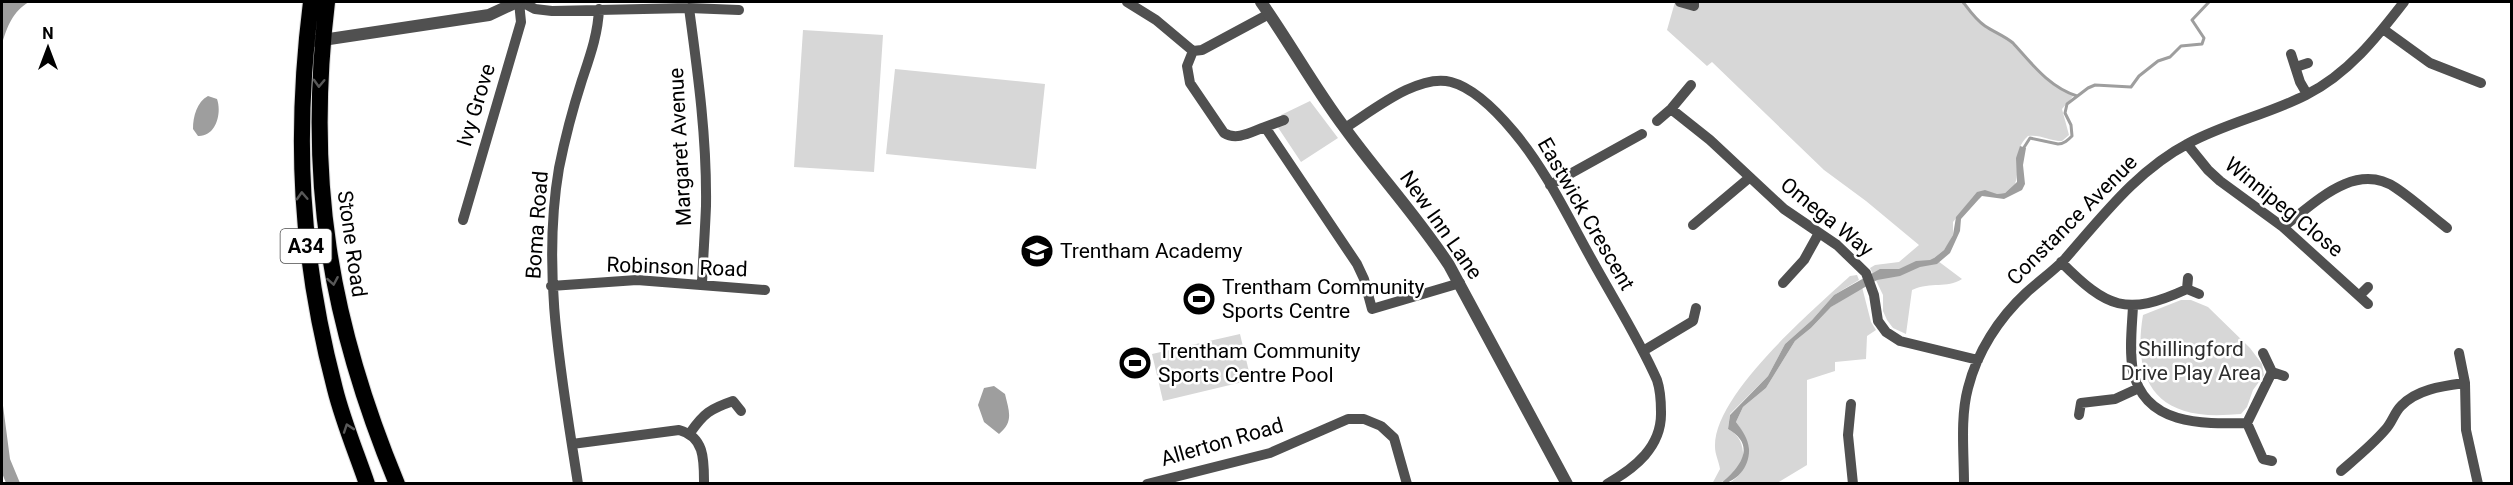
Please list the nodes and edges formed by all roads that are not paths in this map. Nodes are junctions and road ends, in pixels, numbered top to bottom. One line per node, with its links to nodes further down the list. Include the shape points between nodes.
1 (312, 2): 14 (highway, Stone Road / A34)
2 (327, 2): 14 (highway, Stone Road / A34)
3 (519, 2): 10 (street, via 552,11); 14 (street, via 489,15); 31 (street, Ivy Grove, via 521,21)
4 (1127, 2): 15 (street)
5 (1261, 2): 12 (street, New Inn Lane)
6 (1680, 2): 7 (street, via 1694,6)
7 (1694, 2)
8 (2404, 2): 13 (street, Constance Avenue)
9 (689, 8): 10 (street); 11 (street); 39 (street, Margaret Avenue, via 703,138 706,204)
10 (599, 9): 40 (street, Boma Road, via 598,29 560,167 551,245)
11 (739, 10)
12 (1269, 14): 15 (street, via 1202,50); 26 (street, New Inn Lane)
13 (2383, 29): 20 (street, via 2430,63); 21 (street, Constance Avenue, via 2361,54)
14 (314, 41): 64 (highway, Stone Road / A34, one-way to 14, via 336,392 305,242 300,140); 65 (highway, Stone Road / A34, one-way to 65, via 328,256 337,304)
15 (1193, 51): 25 (street, via 1187,66 1190,83 1224,133 1239,136)
16 (2291, 54): 18 (street)
17 (2308, 63): 18 (street)
18 (2296, 67): 21 (street)
19 (1692, 85): 22 (street)
20 (2473, 85)
21 (2307, 94): 28 (street, Constance Avenue)
22 (1671, 109): 24 (street); 29 (street, Omega Way)
23 (1284, 120): 25 (street)
24 (1657, 121)
25 (1265, 127): 37 (street, via 1357,264 1364,279 1366,311)
26 (1345, 128): 30 (street, Eastwick Crescent, via 1423,83 1451,82 1491,107 1516,134); 37 (street, New Inn Lane, via 1428,233)
27 (1642, 134): 30 (street)
28 (2187, 144): 33 (street, Winnipeg Close, via 2220,181); 36 (street, Constance Avenue, via 2132,184)
29 (1749, 178): 32 (street, via 1707,219); 35 (street, Omega Way)
30 (1550, 185): 48 (street, Eastwick Crescent)
31 (463, 220)
32 (1693, 225)
33 (2283, 227): 34 (street, via 2330,192 2367,178 2395,187 2444,225); 44 (street, Winnipeg Close)
34 (2433, 231)
35 (1819, 233): 38 (street, via 1804,260 1787,270); 51 (street, Omega Way, via 1866,273 1878,321 1886,332 1900,341)
36 (2061, 262): 46 (street, via 2103,299); 51 (street, Constance Avenue, via 2006,314)
37 (1460, 283): 70 (street, New Inn Lane)
38 (1783, 283)
39 (702, 284): 40 (street, Robinson Road, via 637,280); 42 (street, Robinson Road)
40 (551, 286): 61 (street, Boma Road)
41 (2368, 287): 44 (street)
42 (765, 290)
43 (2199, 294): 46 (street, via 2188,283 2160,301)
44 (2360, 296): 45 (street, Winnipeg Close)
45 (2368, 304)
46 (2133, 306): 55 (street, via 2131,353)
47 (1696, 308): 48 (street, via 1699,322)
48 (1642, 351): 71 (street, Eastwick Crescent, via 1658,383 1661,414 1657,438 1645,458)
49 (2459, 352): 54 (street)
50 (2264, 353): 52 (street)
51 (1978, 360): 73 (street, Constance Avenue, via 1967,389)
52 (2272, 372): 53 (street); 59 (street)
53 (2284, 376)
54 (2465, 383): 63 (street, via 2446,385 2409,399 2385,430); 74 (street, via 2466,430)
55 (2139, 388): 58 (street, via 2115,399 2077,400); 59 (street, via 2161,411 2182,420)
56 (741, 411): 60 (street, via 734,396 709,410)
57 (1854, 411): 72 (street, via 1848,459)
58 (2079, 415)
59 (2247, 423): 62 (street, via 2267,460)
60 (690, 433): 61 (street, via 679,430); 67 (street, via 704,457)
61 (572, 444): 66 (street, Boma Road)
62 (2256, 468)
63 (2342, 471)
64 (367, 483)
65 (397, 483)
66 (578, 483)
67 (704, 483)
68 (1147, 483): 69 (street, Allerton Road, via 1270,453 1348,419 1365,419 1395,438)
69 (1407, 483)
70 (1567, 483)
71 (1607, 483)
72 (1852, 483)
73 (1964, 483)
74 (2478, 483)

